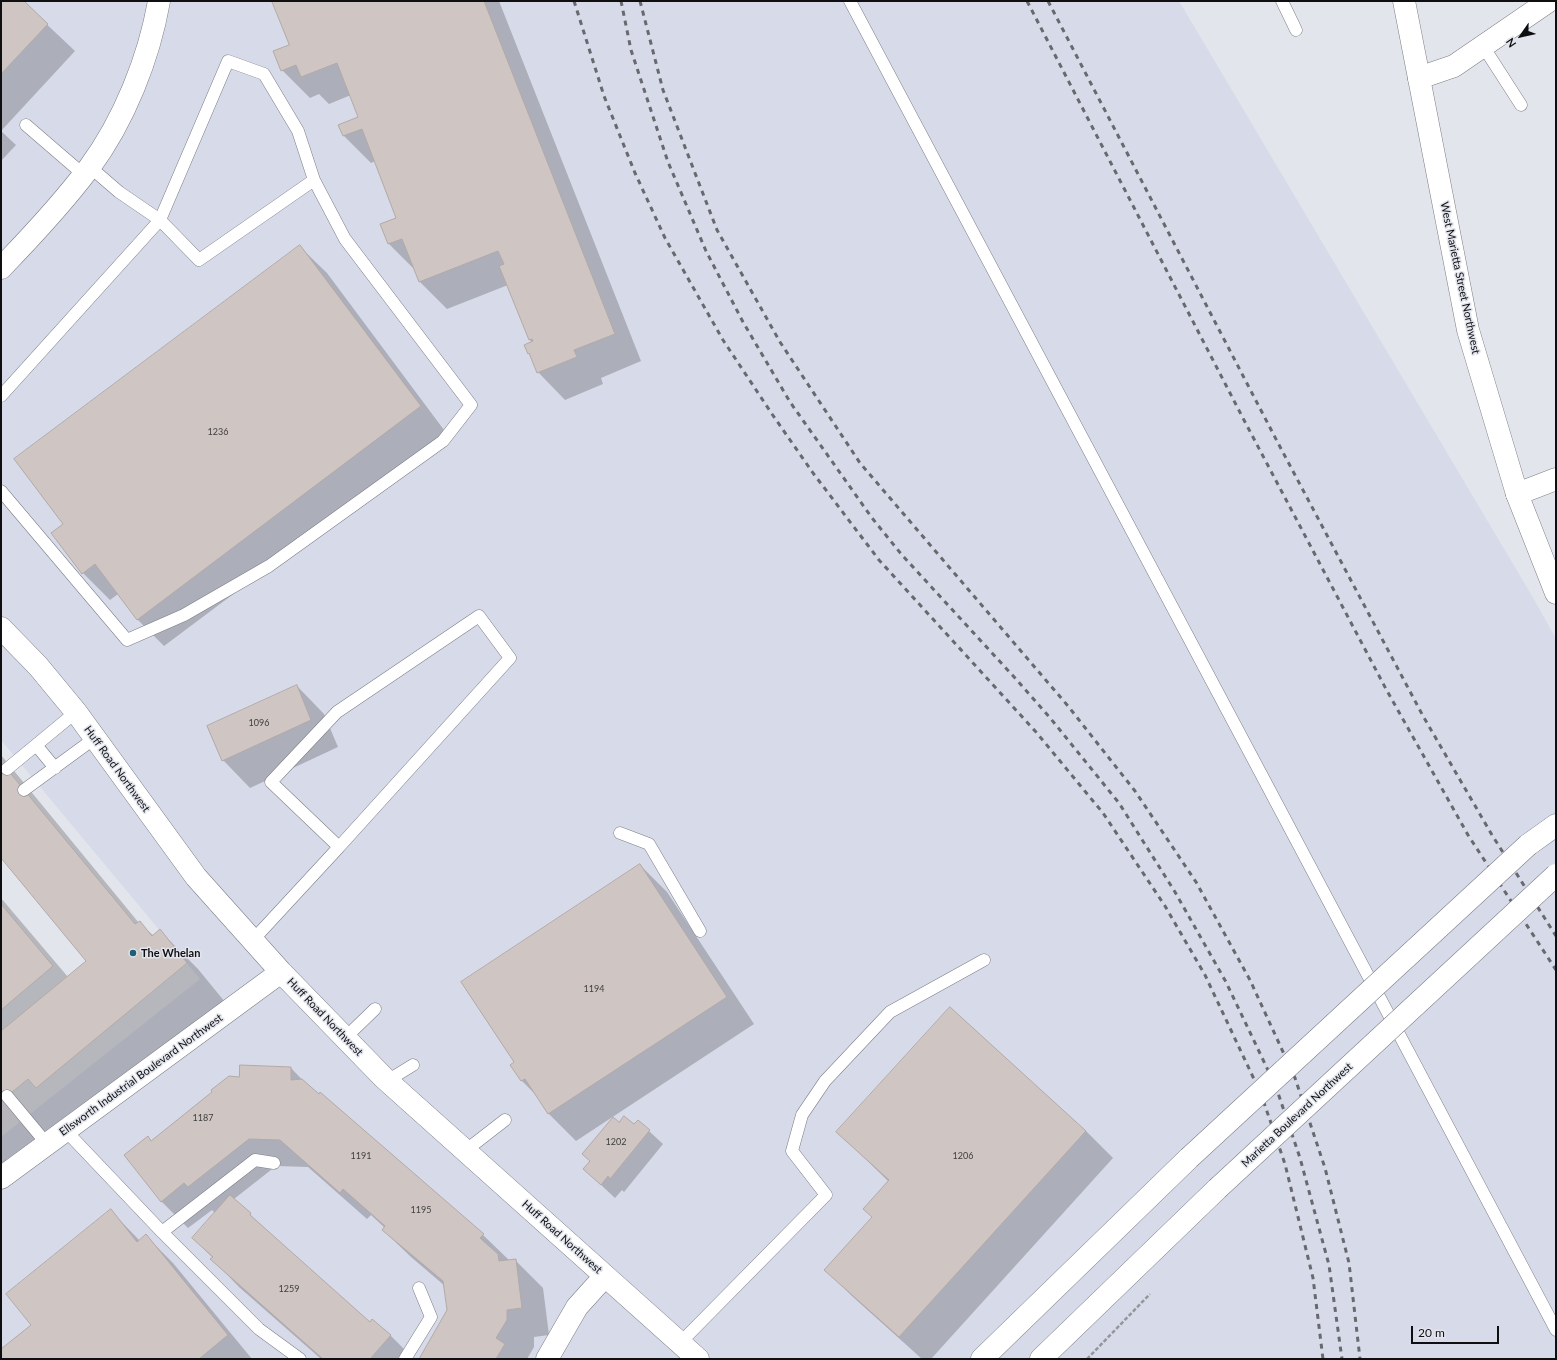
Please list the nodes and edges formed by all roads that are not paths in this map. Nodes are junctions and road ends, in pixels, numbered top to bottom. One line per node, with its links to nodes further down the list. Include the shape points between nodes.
1 (159, 1): 11 (street, via 140,72 118,122)
2 (850, 1): 50 (lane)
3 (1282, 1): 6 (lane)
4 (1404, 1): 8 (street, West Marietta Street Northwest)
5 (1536, 4): 7 (street)
6 (1296, 30)
7 (1483, 46): 8 (street, via 1454,66); 9 (lane)
8 (1419, 78): 18 (street, West Marietta Street Northwest, via 1468,330)
9 (1521, 105)
10 (26, 125): 11 (lane)
11 (87, 171): 13 (lane); 14 (street, via 54,212)
12 (314, 180): 13 (lane, via 199,260); 13 (lane, via 298,131 264,74 228,61); 17 (lane, via 345,238 471,405 443,441 269,566 184,615 127,640)
13 (160, 220): 15 (lane)
14 (1, 268)
15 (1, 396)
16 (1556, 479): 18 (street)
17 (1, 491)
18 (1517, 494): 19 (street, West Marietta Street Northwest)
19 (1551, 568): 20 (street, West Marietta Street Northwest)
20 (1556, 593)
21 (1, 628): 22 (street, Huff Road Northwest, via 38,666)
22 (76, 712): 23 (street, Huff Road Northwest); 24 (lane)
23 (95, 738): 25 (lane); 33 (street, Huff Road Northwest, via 196,877)
24 (36, 745): 25 (lane); 26 (lane)
25 (55, 768): 27 (lane)
26 (7, 769)
27 (24, 790)
28 (1556, 825): 56 (street, bridge, via 1528,845 1189,1158)
29 (620, 833): 32 (lane, via 649,844)
30 (339, 847): 30 (lane, via 510,658 479,616 337,712 271,782); 33 (lane)
31 (1556, 875): 57 (street, Marietta Boulevard Northwest, bridge, via 1217,1189)
32 (700, 931)
33 (253, 940): 35 (street, Huff Road Northwest)
34 (984, 960): 51 (lane, via 890,1012 825,1081 802,1115 792,1151 826,1194)
35 (281, 972): 37 (street, Huff Road Northwest); 42 (street, Ellsworth Industrial Boulevard Northwest)
36 (375, 1009): 37 (lane)
37 (345, 1038): 39 (street, Huff Road Northwest)
38 (413, 1066): 39 (lane)
39 (387, 1081): 44 (street, Huff Road Northwest)
40 (7, 1096): 43 (lane)
41 (505, 1120): 44 (lane)
42 (66, 1130): 43 (street, Ellsworth Industrial Boulevard Northwest); 47 (lane)
43 (47, 1144): 46 (street, Ellsworth Industrial Boulevard Northwest)
44 (465, 1151): 48 (street, Huff Road Northwest)
45 (274, 1164): 47 (lane, via 255,1160)
46 (1, 1178)
47 (162, 1232): 52 (lane, via 258,1329)
48 (605, 1276): 51 (street, Huff Road Northwest); 54 (street, via 577,1307)
49 (419, 1288): 53 (lane, via 431,1317)
50 (1556, 1330)
51 (680, 1343): 55 (street, Huff Road Northwest)
52 (300, 1359)
53 (405, 1359)
54 (547, 1359)
55 (698, 1359)
56 (982, 1359)
57 (1041, 1359)

